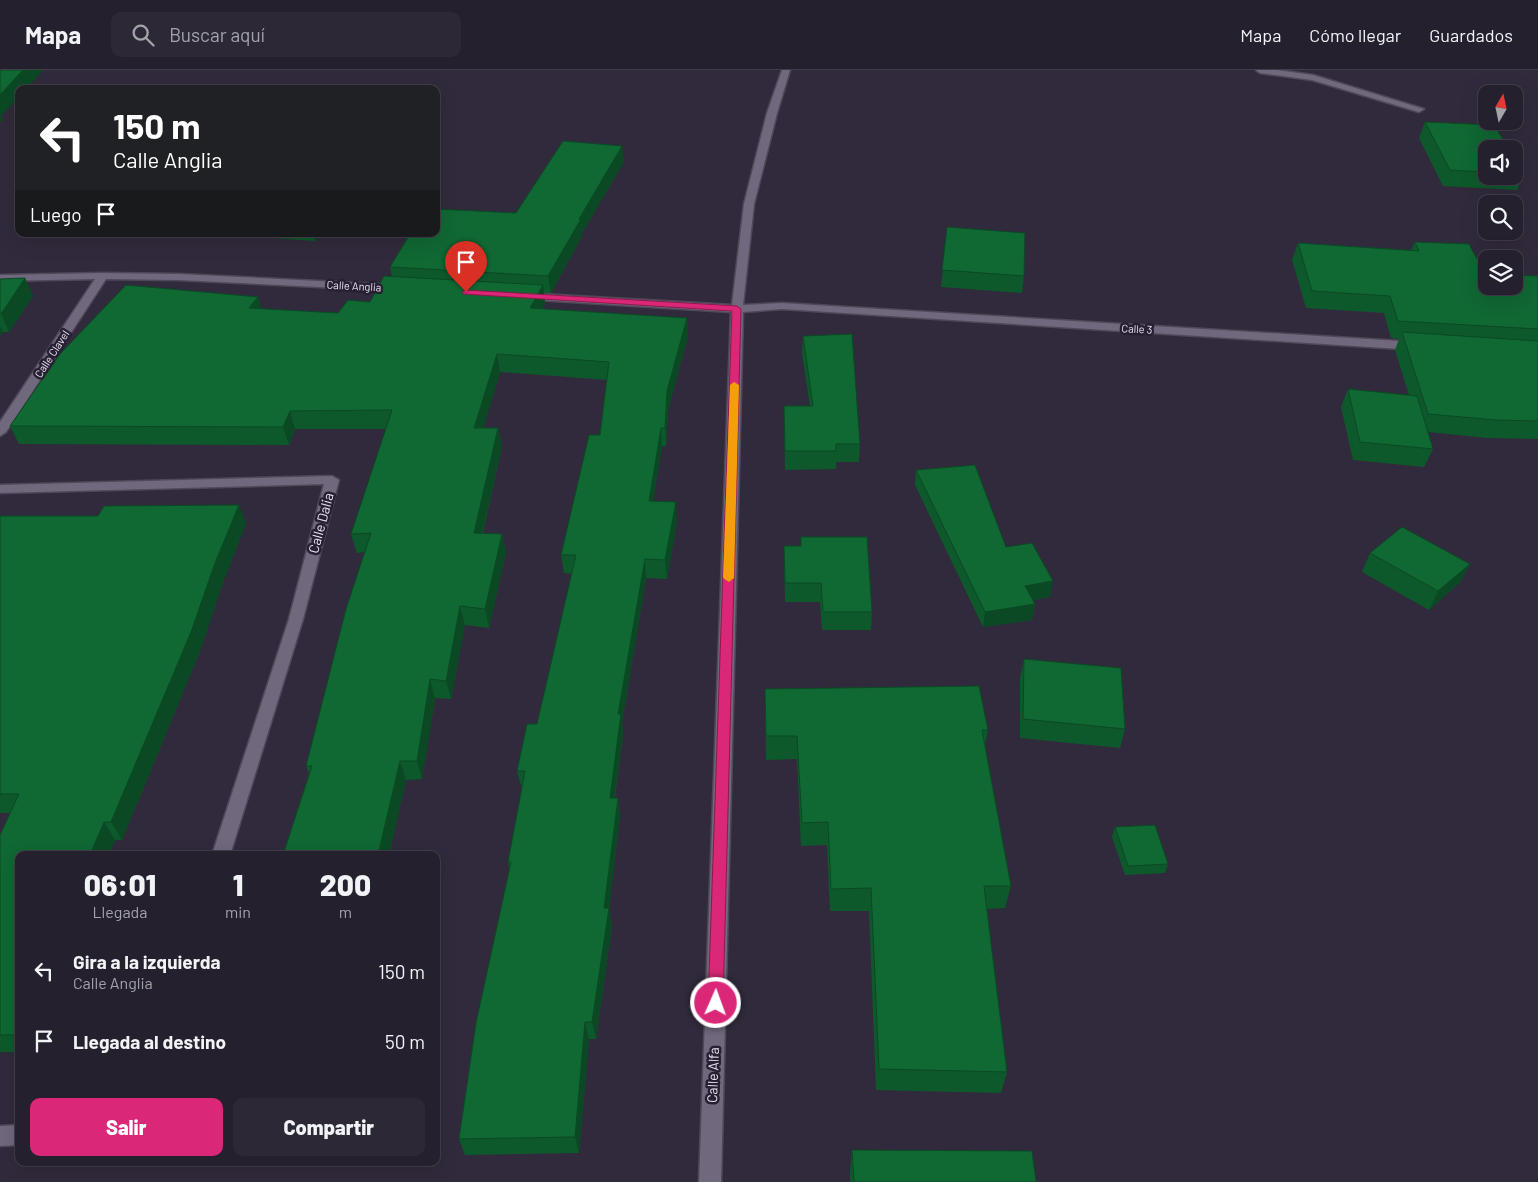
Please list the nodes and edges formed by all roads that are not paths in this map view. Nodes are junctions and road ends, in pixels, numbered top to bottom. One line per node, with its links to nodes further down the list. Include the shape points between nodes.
1 (786, 70): 8 (street, Calle Alfa, via 749,204)
2 (1260, 70): 3 (street, via 1313,78)
3 (1419, 109)
4 (103, 276): 5 (street, Calle Anglia); 6 (street, Calle Anglia, via 179,276); 10 (street, Calle Clavel)
5 (0, 278)
6 (411, 289)
7 (510, 295): 8 (street)
8 (737, 309): 9 (street, Calle 3, via 782,306); 15 (street, Calle Alfa)
9 (1429, 347)
10 (0, 432)
11 (0, 489): 12 (street, Calle Dalia, via 332,480 296,619)
12 (222, 851)
13 (15, 1135): 14 (street)
14 (0, 1136)
15 (710, 1182)

